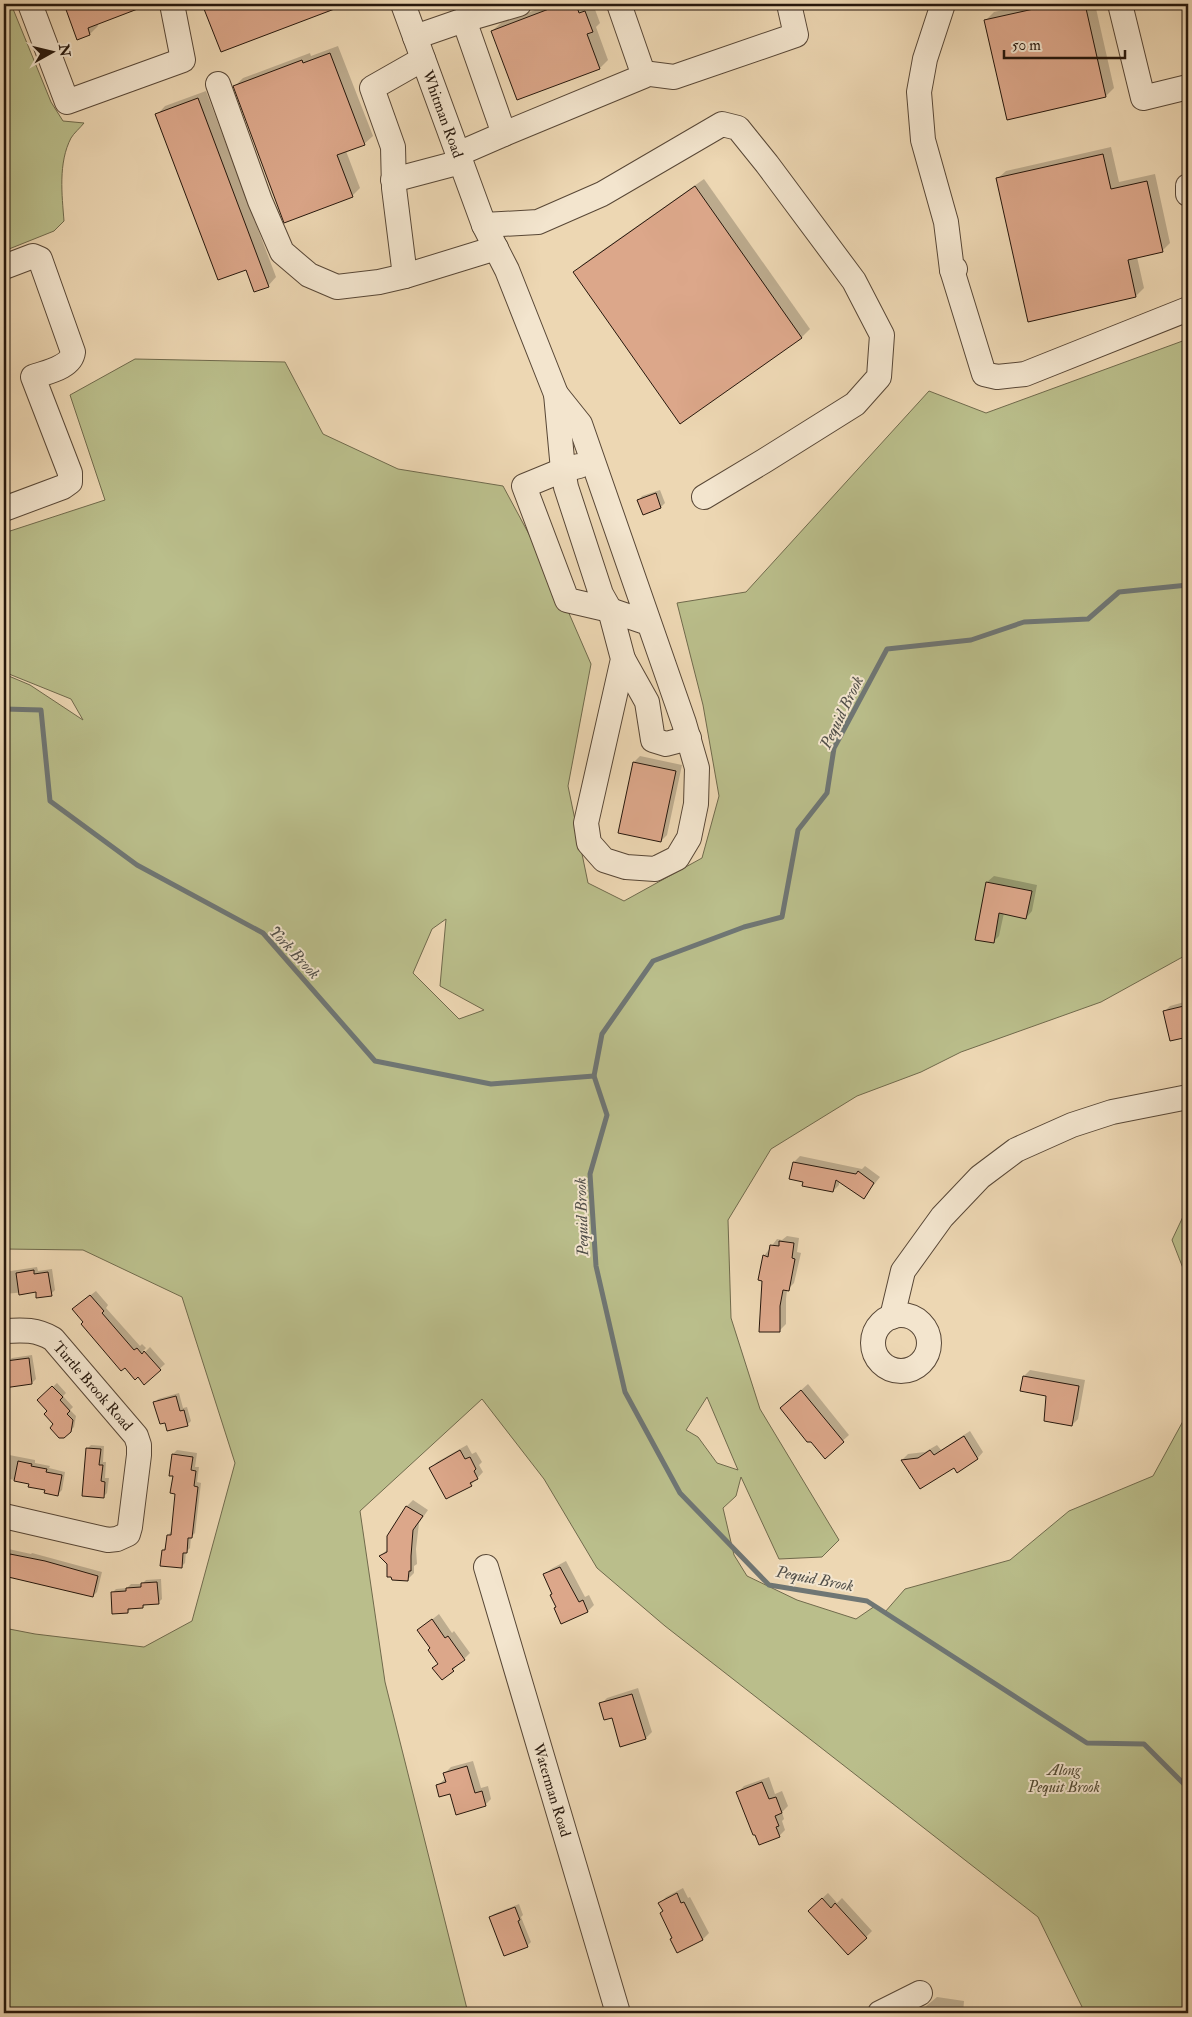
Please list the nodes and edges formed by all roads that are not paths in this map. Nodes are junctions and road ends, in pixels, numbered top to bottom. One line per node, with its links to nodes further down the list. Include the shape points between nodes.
1 (30, 4): 2 (street, via 67,102 183,60)
2 (172, 4)
3 (403, 4): 10 (street, Whitman Road)
4 (519, 4): 9 (street)
5 (619, 4): 12 (street)
6 (789, 4): 12 (street, via 796,35 674,77)
7 (943, 4): 24 (street, via 925,59 919,92 923,140 946,222 954,270 984,374 997,377 1025,374)
8 (1120, 4): 14 (street, via 1144,98)
9 (464, 20): 10 (street); 15 (street)
10 (415, 37): 11 (street, Whitman Road)
11 (423, 60): 16 (street, Whitman Road); 17 (street, via 372,88 392,147)
12 (643, 73): 15 (street, via 644,76)
13 (218, 84): 23 (street, via 282,252 309,274 337,287)
14 (1188, 87)
15 (504, 134): 16 (street)
16 (459, 158): 17 (street); 20 (street, Whitman Road)
17 (393, 180): 23 (street)
18 (1188, 186): 19 (street)
19 (1188, 194)
20 (484, 225): 21 (street, Whitman Road); 28 (street, via 538,222 602,194 722,124 738,128 744,135 854,281 882,335 879,377 855,404)
21 (496, 248): 23 (street); 25 (street, Whitman Road)
22 (4, 267): 29 (street, via 33,256 40,259 74,352 67,364 33,377 70,473 70,482)
23 (405, 276)
24 (1188, 309)
25 (556, 394): 26 (street, via 580,424); 27 (street)
26 (594, 461): 27 (street); 31 (street)
27 (564, 470): 30 (street, via 566,487 601,594); 30 (street, via 524,486 567,600)
28 (704, 497)
29 (4, 509)
30 (610, 610): 31 (street); 32 (street)
31 (648, 623): 34 (street)
32 (623, 659): 33 (street); 35 (street, via 586,823 589,843 604,860 626,867 655,869 678,858 689,838 696,804 697,768)
33 (647, 702): 34 (street); 35 (street, via 653,740 666,744)
34 (677, 702): 35 (street)
35 (689, 738)
36 (1188, 1098): 37 (street, via 1112,1112 1072,1125 1016,1150 980,1176 942,1217 903,1271)
37 (892, 1317)
38 (4, 1331): 39 (street, Turtle Brook Road, via 28,1329 54,1339 136,1436 139,1455 130,1527 128,1534 118,1539 108,1540)
39 (4, 1516)
40 (486, 1567): 42 (street, Waterman Road)
41 (920, 1993): 43 (street)
42 (618, 2013)
43 (880, 2013)

